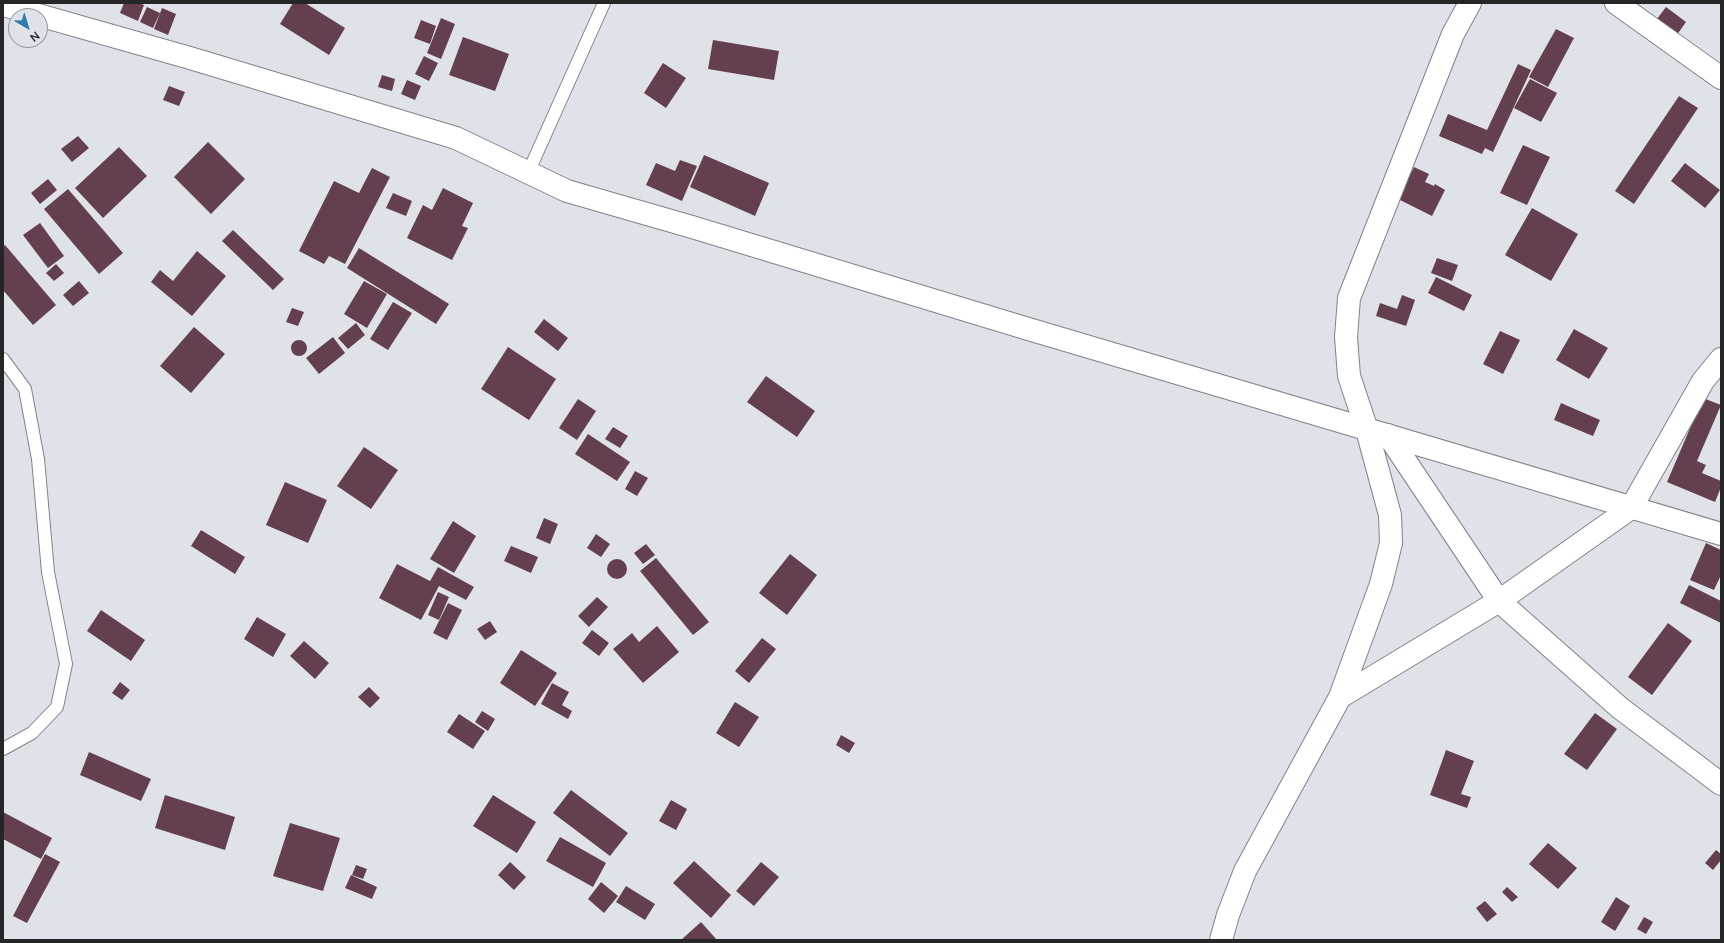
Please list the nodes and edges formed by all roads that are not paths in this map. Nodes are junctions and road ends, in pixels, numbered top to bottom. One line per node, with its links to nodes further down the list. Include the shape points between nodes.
1 (604, 3): 6 (lane)
2 (1470, 3): 9 (street, via 1453,34 1349,298 1346,337 1349,376)
3 (1616, 3): 5 (street)
4 (3, 5): 6 (street, via 456,138)
5 (1721, 78)
6 (528, 172): 9 (street, via 567,191)
7 (3, 359): 15 (lane, via 25,389 38,459 48,572 66,664 57,707 32,733)
8 (1721, 359): 11 (street, via 1703,381)
9 (1367, 430): 10 (street); 14 (street, via 1390,515 1391,543 1381,584)
10 (1388, 435): 11 (street); 13 (street)
11 (1631, 508): 12 (street); 13 (street)
12 (1721, 534)
13 (1500, 601): 14 (street); 16 (street, via 1620,708)
14 (1340, 697): 17 (street, via 1245,871)
15 (3, 749)
16 (1721, 784)
17 (1221, 940)

